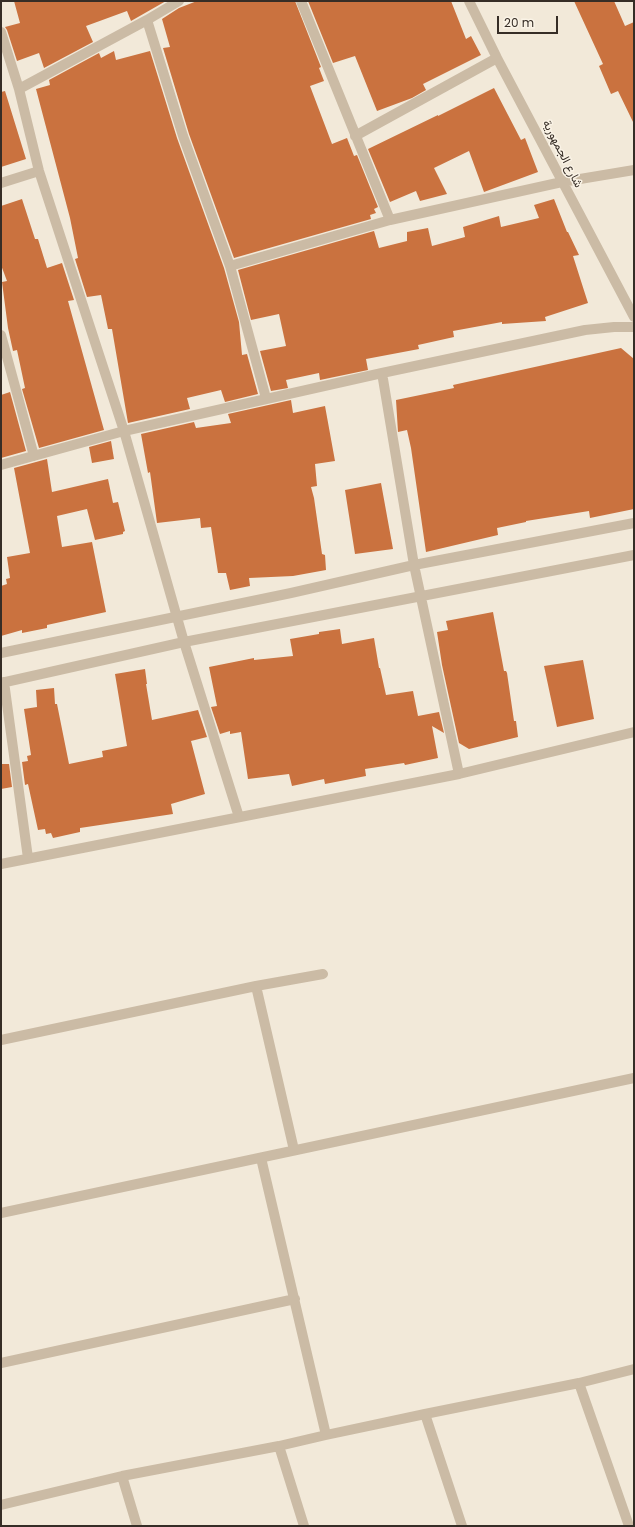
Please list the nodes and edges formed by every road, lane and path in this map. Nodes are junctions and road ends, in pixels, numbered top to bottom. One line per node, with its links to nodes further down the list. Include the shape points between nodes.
1 (179, 1): 4 (street)
2 (301, 1): 8 (street)
3 (469, 1): 6 (street, شارع الجمهورية)
4 (147, 20): 7 (street); 14 (street, via 183,136)
5 (1, 32): 7 (street)
6 (497, 58): 8 (street); 11 (street, شارع الجمهورية)
7 (19, 90): 10 (street)
8 (355, 136): 13 (street)
9 (634, 170): 11 (street)
10 (39, 171): 12 (street); 20 (street)
11 (562, 182): 13 (street); 15 (street, شارع الجمهورية)
12 (1, 183)
13 (390, 220): 14 (street)
14 (230, 266): 19 (street)
15 (634, 318)
16 (634, 327): 18 (street, via 572,333)
17 (1, 335): 21 (street)
18 (382, 373): 19 (street); 25 (street)
19 (266, 398): 20 (street)
20 (124, 431): 21 (street); 27 (street)
21 (34, 456): 22 (street)
22 (1, 465)
23 (634, 523): 25 (street)
24 (634, 555): 26 (street)
25 (414, 565): 26 (street); 27 (street)
26 (420, 596): 28 (street); 32 (street)
27 (177, 616): 28 (street); 29 (street)
28 (184, 642): 30 (street); 33 (street)
29 (1, 653)
30 (2, 683): 34 (street)
31 (634, 732): 32 (street)
32 (459, 774): 33 (street)
33 (239, 817): 34 (street)
34 (28, 858): 35 (street)
35 (1, 864)
36 (323, 974): 37 (street)
37 (256, 986): 38 (street); 40 (street)
38 (1, 1040)
39 (634, 1078): 40 (street)
40 (294, 1150): 41 (street)
41 (261, 1158): 42 (street); 43 (street)
42 (1, 1213)
43 (295, 1299): 44 (street); 48 (street)
44 (1, 1363)
45 (634, 1369): 46 (street)
46 (579, 1383): 47 (street); 55 (street)
47 (424, 1414): 48 (street); 54 (street)
48 (326, 1434): 49 (street)
49 (279, 1446): 50 (street); 53 (street)
50 (122, 1476): 51 (street); 52 (street)
51 (1, 1505)
52 (137, 1526)
53 (304, 1526)
54 (462, 1526)
55 (629, 1526)

